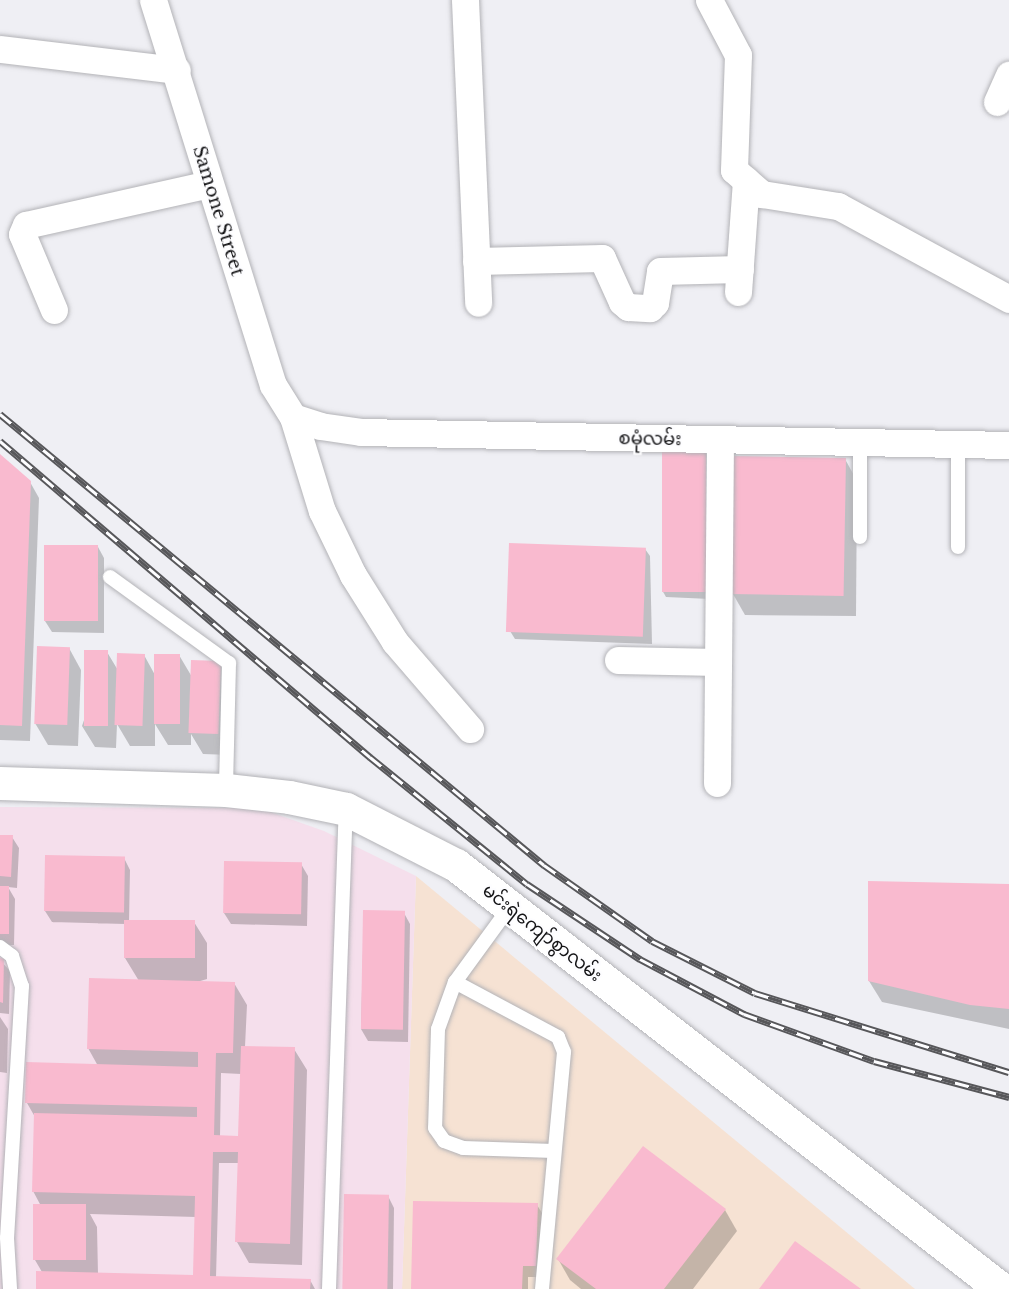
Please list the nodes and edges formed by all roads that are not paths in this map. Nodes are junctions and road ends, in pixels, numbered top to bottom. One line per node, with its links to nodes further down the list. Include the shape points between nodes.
1 (153, 0): 5 (street, Samone Street)
2 (465, 0): 10 (street)
3 (710, 0): 8 (street, via 738,55 734,170)
4 (0, 50): 5 (street)
5 (177, 70): 9 (street, Samone Street)
6 (1009, 75): 7 (street)
7 (997, 102)
8 (746, 180): 10 (street, via 739,280 660,271 655,303 650,308 624,305 602,258); 11 (street, via 762,194 838,206)
9 (209, 184): 13 (street, via 26,225 22,234); 14 (street, Samone Street, via 273,386)
10 (476, 261): 12 (street)
11 (1009, 299)
12 (478, 303)
13 (54, 310)
14 (293, 417): 15 (street, စမုံလမ်း, via 360,432); 24 (street, Samone Street, via 322,511 353,575 395,642)
15 (720, 441): 16 (street, စမုံလမ်း); 23 (street)
16 (860, 442): 17 (street, စမုံလမ်း); 19 (lane)
17 (958, 444): 18 (street, စမုံလမ်း); 20 (lane)
18 (1009, 444)
19 (860, 537)
20 (958, 547)
21 (110, 577): 27 (lane, via 229,663)
22 (618, 660): 23 (street)
23 (718, 662): 26 (street)
24 (470, 729)
25 (0, 783): 27 (main road, မင်းရဲကျော်စွာလမ်း)
26 (717, 783)
27 (226, 790): 28 (main road, မင်းရဲကျော်စွာလမ်း)
28 (346, 809): 29 (main road, မင်းရဲကျော်စွာလမ်း, via 456,866); 34 (lane)
29 (508, 908): 31 (lane); 36 (main road, မင်းရဲကျော်စွာလမ်း)
30 (0, 947): 33 (lane, via 12,956 22,986 7,1238)
31 (455, 982): 32 (lane, via 558,1037 564,1052); 32 (lane, via 438,1029 435,1128 444,1141 463,1148)
32 (554, 1151): 35 (lane)
33 (10, 1289)
34 (329, 1289)
35 (542, 1289)
36 (1000, 1289)

